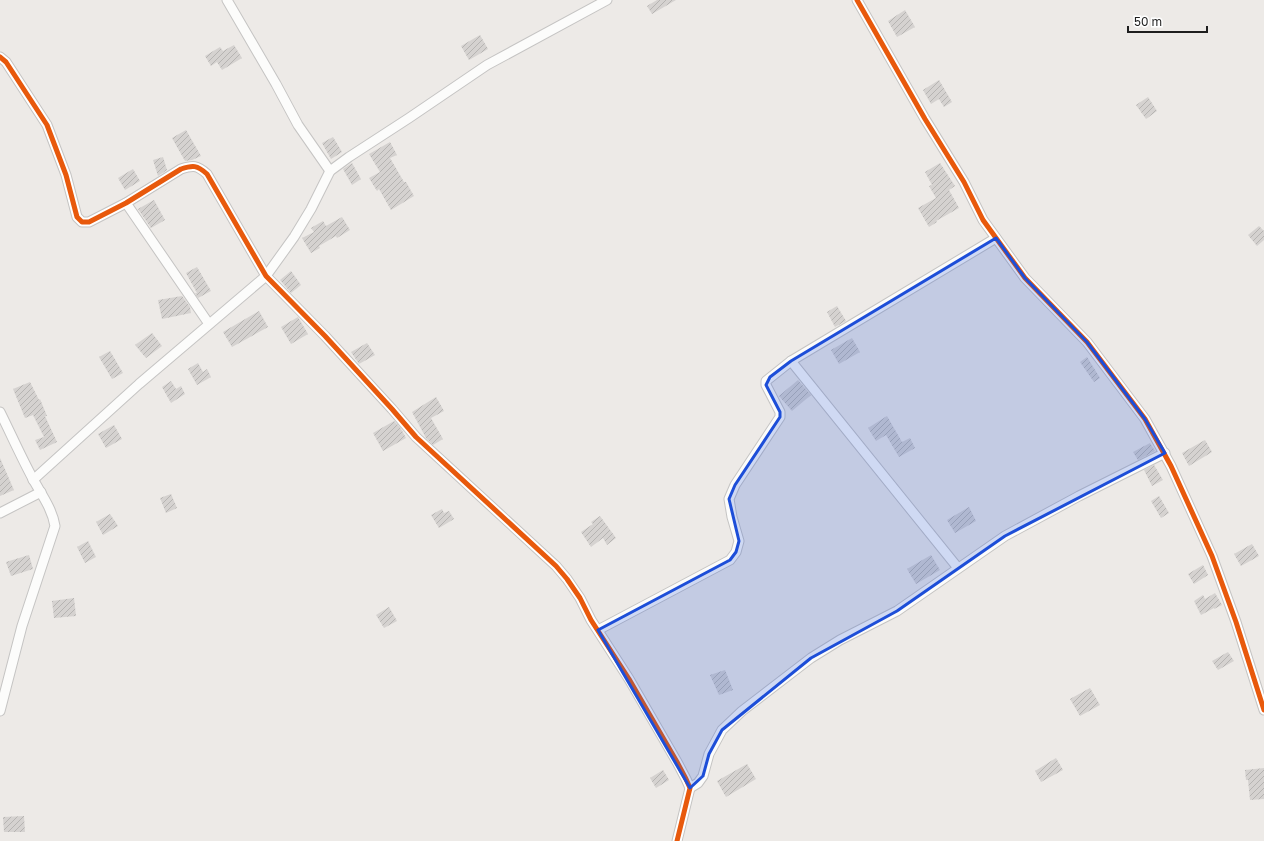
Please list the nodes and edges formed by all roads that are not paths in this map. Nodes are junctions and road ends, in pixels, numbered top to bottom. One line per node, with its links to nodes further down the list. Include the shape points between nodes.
1 (227, 0): 5 (street, via 298,125)
2 (607, 0): 5 (street, via 488,65)
3 (857, 0): 7 (street, via 924,119)
4 (0, 57): 6 (street, via 6,62 47,125 66,175 77,218 82,222 89,222)
5 (330, 171): 8 (street, via 294,237)
6 (126, 203): 8 (street, via 181,169 191,166 200,168 207,174); 9 (street)
7 (996, 238): 10 (street); 12 (street, via 1025,278 1087,342 1145,419)
8 (266, 276): 9 (street); 17 (street, via 325,336 416,437 556,566 572,585)
9 (209, 324): 13 (street)
10 (791, 361): 16 (street); 17 (street, via 766,381 780,417 729,499 739,541 736,552 730,560)
11 (0, 412): 13 (street)
12 (1165, 453): 16 (street, via 1005,536); 19 (street, via 1212,556)
13 (33, 480): 14 (street)
14 (41, 492): 15 (street); 18 (street, via 54,517 55,526 22,626)
15 (0, 513)
16 (958, 568): 20 (street, via 897,611 840,640 812,658 742,711 722,730 709,754 703,776 698,784)
17 (598, 630): 20 (street, via 629,679)
18 (0, 710)
19 (1264, 710)
20 (690, 788): 21 (street)
21 (677, 841)

